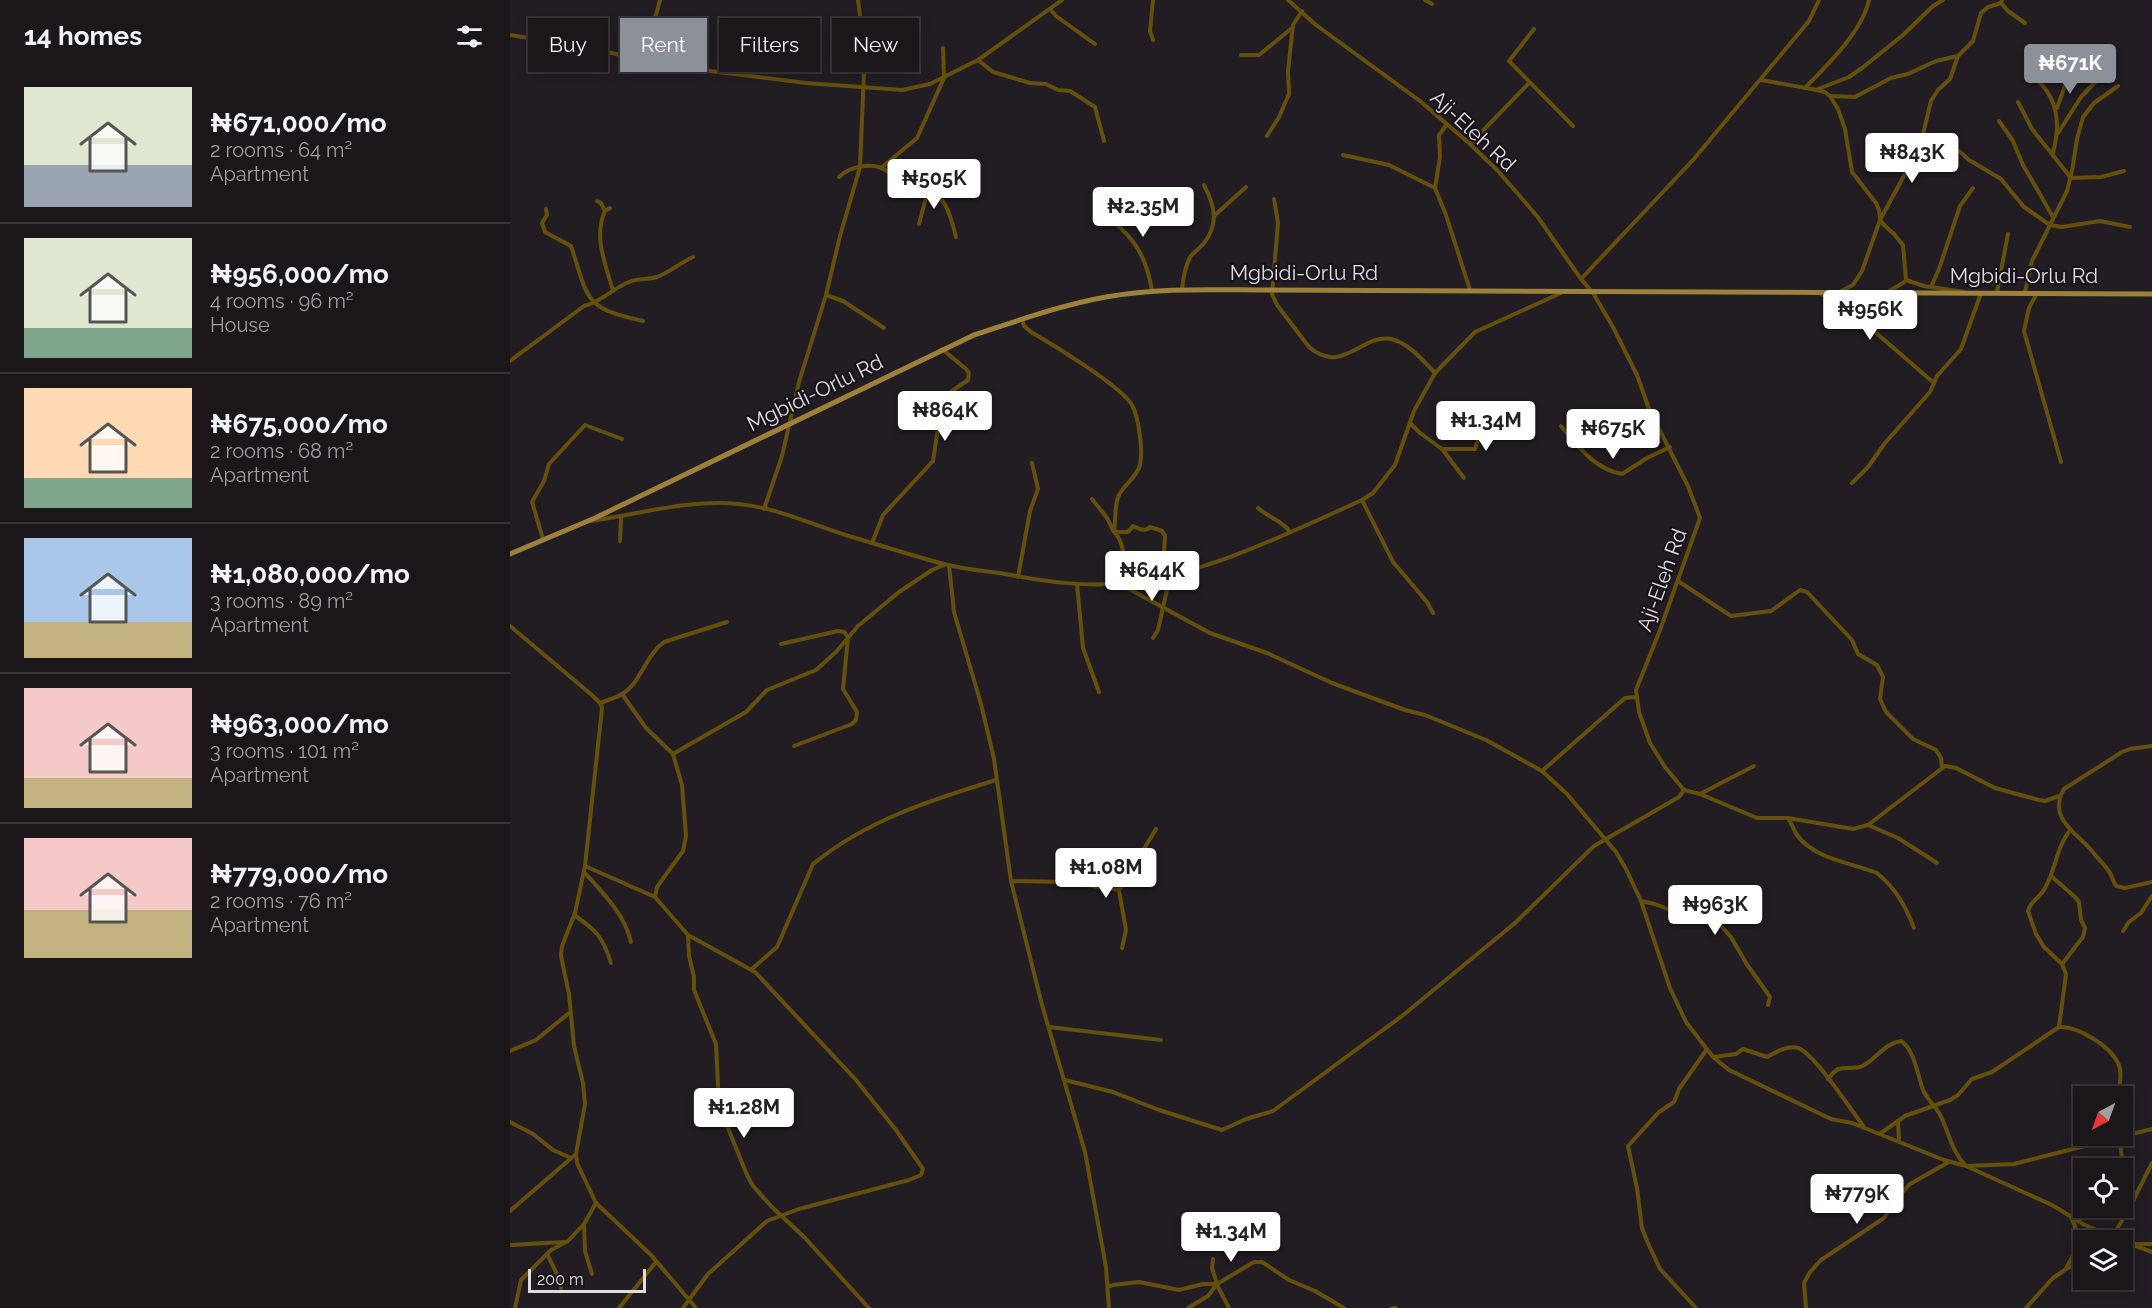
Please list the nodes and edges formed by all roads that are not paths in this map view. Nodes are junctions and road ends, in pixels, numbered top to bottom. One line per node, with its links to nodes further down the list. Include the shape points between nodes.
1 (660, 0): 14 (street)
2 (858, 0): 15 (street)
3 (1062, 0): 12 (street)
4 (1153, 0): 20 (street)
5 (1288, 0): 13 (street, Aji-Eleh Rd)
6 (1425, 0): 11 (street)
7 (1819, 0): 33 (street, via 1809,21)
8 (1869, 0): 37 (street, via 1850,36)
9 (1943, 0): 38 (street, via 1862,68)
10 (2001, 2): 16 (street); 26 (street, via 1981,13 1973,41)
11 (1432, 4)
12 (1050, 9): 21 (street); 27 (street)
13 (1302, 11): 17 (street); 43 (street, Aji-Eleh Rd)
14 (655, 18)
15 (860, 18)
16 (2025, 23)
17 (1293, 27): 24 (street, via 1259,55); 46 (street, via 1288,94)
18 (1534, 30): 34 (street, via 1509,61)
19 (510, 35): 25 (street)
20 (1153, 40)
21 (1095, 44)
22 (943, 48): 32 (street)
23 (2081, 54): 41 (street)
24 (1241, 55)
25 (620, 56)
26 (1958, 56): 39 (street, via 1891,78 1855,97); 70 (street, via 1950,79 1931,101 1926,127 1912,161)
27 (978, 60): 32 (street); 47 (street, via 993,72 1070,91 1095,107)
28 (707, 70): 36 (street)
29 (864, 72): 36 (street)
30 (2103, 74): 45 (street, via 2081,97)
31 (2032, 76): 41 (street)
32 (944, 78): 36 (street, via 902,90); 53 (street, via 917,138)
33 (1760, 80): 37 (street); 77 (street, via 1694,160)
34 (1529, 83): 44 (street); 48 (street)
35 (2118, 86): 56 (street, via 2094,103 2083,117)
36 (862, 87): 52 (street)
37 (1805, 88): 38 (street)
38 (1816, 90): 39 (street)
39 (1830, 96): 70 (street, via 1845,129 1852,172 1876,203)
40 (2018, 102): 50 (street, via 2032,129)
41 (2056, 109): 45 (street)
42 (1999, 121): 69 (street)
43 (1447, 124): 48 (street, Aji-Eleh Rd); 59 (street, via 1439,135)
44 (1573, 126)
45 (2057, 134): 50 (street)
46 (1267, 136)
47 (1104, 141)
48 (1470, 144): 77 (street, Aji-Eleh Rd, via 1537,216)
49 (1959, 151): 72 (street, via 2001,179 2024,207)
50 (2053, 154): 56 (street)
51 (1342, 155): 59 (street, via 1389,165)
52 (860, 167): 53 (street); 55 (street); 96 (street)
53 (881, 168): 61 (street, via 905,189)
54 (2124, 171): 56 (street)
55 (839, 177)
56 (2071, 178): 69 (street)
57 (1204, 185): 68 (street)
58 (1246, 187): 68 (street)
59 (1435, 188): 82 (street)
60 (1972, 188): 79 (street, via 1959,206)
61 (928, 190): 71 (street); 75 (street, via 941,198 950,213)
62 (1274, 200): 81 (street, via 1278,223)
63 (597, 201): 67 (street)
64 (1096, 207): 86 (street, via 1126,232 1139,250 1148,268)
65 (610, 208): 67 (street)
66 (546, 209): 97 (street, via 542,223 546,232 571,246 583,288)
67 (604, 211): 83 (street, via 600,245)
68 (1215, 215): 80 (street, via 1204,243 1191,256)
69 (2054, 217): 72 (street)
70 (1881, 220): 78 (street, via 1903,245); 85 (street, via 1862,271 1853,285)
71 (919, 224)
72 (2050, 225): 73 (street, via 2062,228 2100,221); 91 (street, via 2031,261)
73 (2130, 227)
74 (2008, 234): 90 (street)
75 (956, 237)
76 (693, 257): 83 (street, via 671,271 630,281)
77 (1581, 279): 94 (street, Aji-Eleh Rd)
78 (1906, 280): 79 (street); 87 (street)
79 (1931, 287): 88 (street)
80 (1182, 290): 81 (main road, Mgbidi-Orlu Rd); 86 (main road, Mgbidi-Orlu Rd)
81 (1271, 290): 82 (main road, Mgbidi-Orlu Rd); 103 (street, via 1277,305 1316,353 1336,358 1378,340 1394,339)
82 (1470, 290): 93 (main road, Mgbidi-Orlu Rd)
83 (613, 291): 97 (street)
84 (1811, 291): 85 (main road, Mgbidi-Orlu Rd); 94 (main road, Mgbidi-Orlu Rd); 104 (street, via 1837,299)
85 (1840, 291): 87 (main road, Mgbidi-Orlu Rd)
86 (1152, 292): 98 (main road, Mgbidi-Orlu Rd, via 1106,297)
87 (1888, 292): 88 (main road, Mgbidi-Orlu Rd)
88 (1968, 292): 89 (main road, Mgbidi-Orlu Rd)
89 (1981, 292): 90 (main road, Mgbidi-Orlu Rd); 104 (street, via 1961,349)
90 (1997, 292): 91 (main road, Mgbidi-Orlu Rd)
91 (2025, 292): 92 (main road, Mgbidi-Orlu Rd)
92 (2037, 292): 95 (main road, Mgbidi-Orlu Rd); 112 (street, via 2024,331)
93 (1562, 293): 94 (main road, Mgbidi-Orlu Rd); 103 (street, via 1475,332)
94 (1593, 293): 110 (street, Aji-Eleh Rd)
95 (2152, 294)
96 (826, 295): 100 (street, via 843,301); 107 (street)
97 (594, 304): 99 (street); 102 (street, via 565,319)
98 (1022, 319): 101 (main road, Mgbidi-Orlu Rd); 122 (street, via 1031,332 1112,385 1132,406 1138,427 1140,465 1119,496)
99 (644, 321)
100 (884, 328)
101 (942, 349): 107 (main road, Mgbidi-Orlu Rd); 126 (street, via 966,369 968,381 942,402 933,461 883,515)
102 (510, 362)
103 (1436, 373): 106 (street)
104 (1934, 383): 115 (street)
105 (1498, 405): 111 (street, via 1475,449)
106 (1410, 423): 111 (street); 117 (street, via 1395,465 1373,493)
107 (788, 424): 119 (street); 121 (main road, Mgbidi-Orlu Rd)
108 (1560, 426): 110 (street, via 1592,460 1616,473 1627,473)
109 (622, 440): 124 (street, via 585,425 549,464 532,502)
110 (1670, 447): 132 (street, Aji-Eleh Rd, via 1700,518)
111 (1443, 449): 114 (street)
112 (2061, 462)
113 (1032, 463): 130 (street, via 1038,489)
114 (1464, 478)
115 (1852, 483)
116 (1092, 499): 122 (street)
117 (1362, 500): 123 (street); 137 (street, via 1393,562)
118 (1258, 508): 123 (street, via 1286,525)
119 (764, 509): 120 (street, via 740,504 690,503); 126 (street)
120 (621, 517): 121 (street); 125 (street)
121 (583, 523): 124 (main road, Mgbidi-Orlu Rd)
122 (1114, 532): 131 (street, via 1128,532 1133,526 1162,531 1165,536); 133 (street, via 1119,537 1125,564)
123 (1290, 532): 129 (street)
124 (543, 539): 127 (main road, Mgbidi-Orlu Rd)
125 (620, 541)
126 (872, 543): 128 (street)
127 (510, 554)
128 (947, 565): 130 (street); 140 (street, via 899,592); 153 (street, via 954,612 981,704)
129 (1170, 576): 131 (street); 136 (street)
130 (1018, 577): 134 (street)
131 (1160, 577): 133 (street)
132 (1678, 581): 145 (street, Aji-Eleh Rd, via 1636,690); 151 (street, via 1731,616 1771,611 1800,590 1807,592 1852,640 1858,654 1877,665 1883,677 1880,699 1886,712 1913,739 1936,750)
133 (1124, 583): 135 (street)
134 (1077, 584): 135 (street); 143 (street, via 1083,648)
135 (1118, 584): 136 (street)
136 (1162, 607): 141 (street); 152 (street, via 1210,633 1486,740)
137 (1433, 613)
138 (727, 622): 144 (street, via 664,642)
139 (510, 626): 146 (street)
140 (848, 637): 142 (street, via 838,631); 147 (street, via 843,689 856,712 856,720); 149 (street, via 816,670 767,690 746,712)
141 (1153, 638)
142 (781, 645)
143 (1099, 692)
144 (622, 694): 146 (street); 149 (street, via 646,728)
145 (1637, 697): 152 (street, via 1625,698); 154 (street, Aji-Eleh Rd, via 1650,743)
146 (600, 703): 163 (street)
147 (794, 746)
148 (2152, 746): 156 (street, via 2122,752 2064,789)
149 (673, 753): 170 (street, via 682,785 686,836 683,851 657,887)
150 (1754, 766): 155 (street)
151 (1942, 768): 156 (street, via 1956,768 1995,788 2038,800); 158 (street)
152 (1542, 771): 161 (street)
153 (996, 780): 166 (street); 180 (street, via 922,803 872,825 823,856 813,864 777,947)
154 (1684, 790): 155 (street); 161 (street)
155 (1700, 794): 157 (street, via 1757,819)
156 (2060, 796): 160 (street, via 2059,810)
157 (1788, 818): 158 (street, via 1852,829); 173 (street, via 1798,836 1821,853 1877,873 1902,900)
158 (1868, 825): 162 (street, via 1898,838)
159 (1156, 829): 168 (street)
160 (2070, 830): 165 (street, via 2059,848); 167 (street, via 2090,849 2116,886)
161 (1607, 839): 171 (street); 190 (street, via 1594,846 1515,923 1402,1016 1273,1111 1222,1130 1113,1092)
162 (1937, 863)
163 (585, 866): 164 (street); 170 (street)
164 (584, 872): 172 (street); 176 (street, via 620,913)
165 (2051, 876): 179 (street, via 2028,911 2044,947); 179 (street, via 2079,902 2085,928 2084,937)
166 (1011, 881): 168 (street, via 1065,882); 183 (street)
167 (2152, 882)
168 (1119, 890): 177 (street, via 1126,930)
169 (2152, 896): 174 (street)
170 (655, 897): 175 (street)
171 (1641, 901): 181 (street, via 1721,926 1770,997); 186 (street, via 1670,988 1686,1022)
172 (574, 915): 178 (street, via 595,929); 182 (street, via 561,956)
173 (1914, 928)
174 (2123, 931)
175 (688, 935): 180 (street); 209 (street, via 694,990 716,1044 719,1106 753,1186)
176 (631, 942)
177 (1122, 948)
178 (611, 963)
179 (2062, 964): 184 (street, via 2066,982)
180 (752, 969): 209 (street, via 856,1080 923,1169 921,1175 909,1180)
181 (1768, 1005)
182 (569, 1012): 187 (street, via 536,1040); 201 (street, via 585,1104)
183 (1049, 1027): 185 (street); 190 (street)
184 (2059, 1027): 191 (street, via 2107,1048 2119,1064); 192 (street, via 1992,1072 1972,1079 1959,1095)
185 (1161, 1040)
186 (1707, 1049): 188 (street); 238 (street, via 1674,1102 1659,1112 1628,1146 1647,1241 1660,1269)
187 (510, 1051)
188 (1713, 1057): 189 (street, via 1736,1054 1743,1049 1767,1057 1782,1049 1798,1048 1812,1058); 195 (street, via 1729,1070 1831,1119)
189 (1828, 1079): 192 (street, via 1838,1070 1866,1064 1901,1041 1908,1047); 195 (street)
190 (1064, 1080): 226 (street, via 1085,1152)
191 (2118, 1086)
192 (1932, 1106): 193 (street); 205 (street)
193 (1898, 1120): 197 (street); 199 (street)
194 (510, 1122): 202 (street)
195 (1864, 1128): 197 (street)
196 (2152, 1129): 198 (street)
197 (1881, 1133): 199 (street)
198 (2133, 1134)
199 (1899, 1141): 203 (street)
200 (2083, 1146): 205 (street, via 2014,1164)
201 (576, 1154): 202 (street); 207 (street)
202 (571, 1158): 208 (street)
203 (1949, 1161): 205 (street); 239 (street, via 1910,1184 1884,1218 1821,1260 1804,1283)
204 (2152, 1163): 206 (street)
205 (1966, 1166): 210 (street)
206 (2133, 1201)
207 (596, 1203): 211 (street); 221 (street)
208 (510, 1211)
209 (781, 1215): 228 (street, via 767,1221 708,1274); 233 (street)
210 (2070, 1216): 212 (street); 223 (street, via 2078,1242)
211 (584, 1224): 213 (street); 224 (street, via 585,1251)
212 (2095, 1230)
213 (568, 1241): 216 (street); 219 (street)
214 (2133, 1244): 215 (street)
215 (2152, 1244)
216 (510, 1245)
217 (2133, 1245): 218 (street)
218 (2152, 1252)
219 (547, 1254): 227 (street); 229 (street, via 521,1280)
220 (1213, 1259): 225 (street)
221 (656, 1262): 228 (street); 230 (street)
222 (2073, 1266): 223 (street)
223 (2066, 1269): 240 (street)
224 (592, 1274)
225 (1217, 1284): 226 (street, via 1179,1290 1139,1282); 235 (street, via 1209,1296); 236 (street); 237 (street, via 1260,1262)
226 (1108, 1287): 234 (street)
227 (561, 1288)
228 (688, 1299): 231 (street); 232 (street)
229 (514, 1308)
230 (619, 1308)
231 (683, 1308)
232 (696, 1308)
233 (868, 1308)
234 (1109, 1308)
235 (1188, 1308)
236 (1229, 1308)
237 (1344, 1308)
238 (1696, 1308)
239 (1806, 1308)
240 (2026, 1308)

